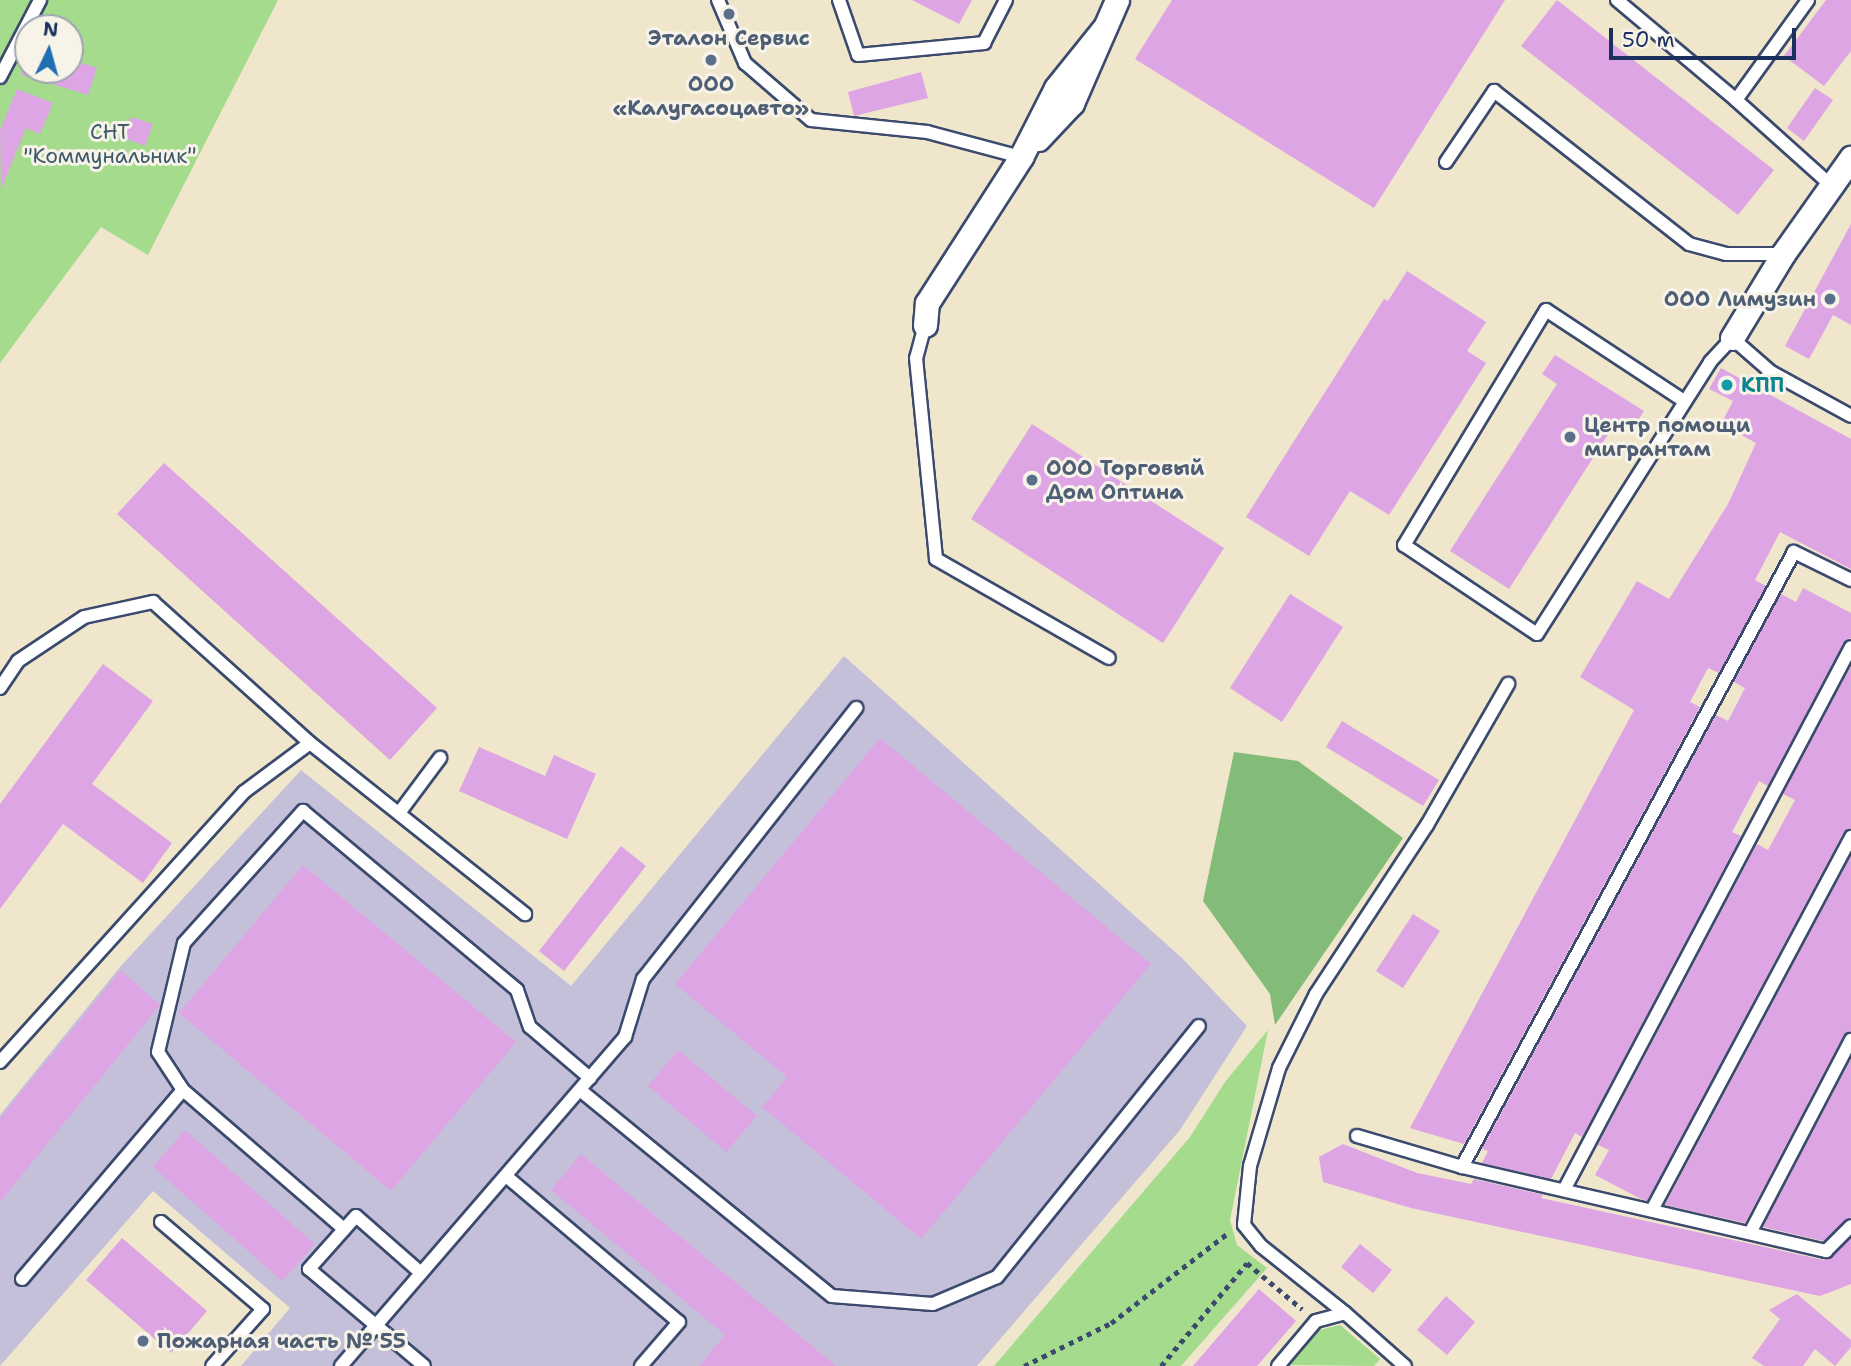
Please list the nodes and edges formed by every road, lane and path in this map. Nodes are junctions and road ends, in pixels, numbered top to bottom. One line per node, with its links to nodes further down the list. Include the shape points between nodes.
1 (40, 0): 8 (lane)
2 (718, 0): 11 (lane, via 745,63 811,120 927,132)
3 (839, 0): 4 (lane, via 858,55 984,43)
4 (1006, 0)
5 (1117, 0): 11 (street, via 1072,103)
6 (1617, 0): 10 (lane)
7 (1808, 0): 10 (lane)
8 (6, 54): 9 (lane)
9 (0, 78)
10 (1736, 100): 14 (lane)
11 (1021, 157): 16 (street, via 927,303)
12 (1851, 159): 14 (street)
13 (1446, 162): 15 (lane, via 1494,91 1689,244 1726,254)
14 (1832, 186): 15 (street)
15 (1783, 254): 17 (street)
16 (925, 325): 22 (lane, via 916,358 936,559)
17 (1732, 338): 18 (lane); 19 (lane, via 1771,372)
18 (1685, 401): 18 (lane, via 1537,634 1404,545 1546,310)
19 (1851, 416)
20 (1851, 580): 38 (lane, via 1794,552)
21 (1851, 647): 40 (lane)
22 (1109, 658)
23 (1508, 684): 43 (lane, via 1427,825 1316,994 1279,1068 1250,1166)
24 (0, 688): 26 (lane, via 18,661 84,617 153,602)
25 (856, 708): 34 (lane, via 643,979 625,1037)
26 (310, 743): 28 (lane); 33 (lane, via 244,793)
27 (440, 758): 28 (lane)
28 (399, 813): 30 (lane)
29 (1851, 837): 41 (lane)
30 (525, 914)
31 (1199, 1026): 36 (lane, via 997,1277 933,1304 832,1296)
32 (1851, 1040): 46 (lane)
33 (0, 1062)
34 (590, 1078): 35 (lane, via 530,1027 517,990 303,811 184,943 158,1052); 36 (lane)
35 (183, 1090): 45 (lane); 49 (lane)
36 (580, 1090): 39 (lane)
37 (1357, 1136): 38 (lane)
38 (1462, 1167): 40 (lane)
39 (506, 1176): 48 (lane); 55 (lane, via 679,1322)
40 (1564, 1190): 41 (lane)
41 (1652, 1210): 46 (lane)
42 (160, 1222): 52 (lane, via 262,1309)
43 (1244, 1225): 50 (lane, via 1261,1246); 56 (path, via 1222,1236 1111,1323)
44 (1851, 1226): 46 (lane, via 1826,1251)
45 (344, 1229): 48 (lane, via 356,1216); 51 (lane, via 309,1269)
46 (1750, 1233)
47 (1247, 1263): 57 (path)
48 (421, 1273): 51 (lane)
49 (22, 1279)
50 (1345, 1313): 58 (lane, via 1316,1321); 59 (lane)
51 (374, 1327): 53 (lane); 54 (lane)
52 (212, 1366)
53 (341, 1366)
54 (424, 1366)
55 (640, 1366)
56 (1024, 1366)
57 (1161, 1366)
58 (1278, 1366)
59 (1405, 1366)

